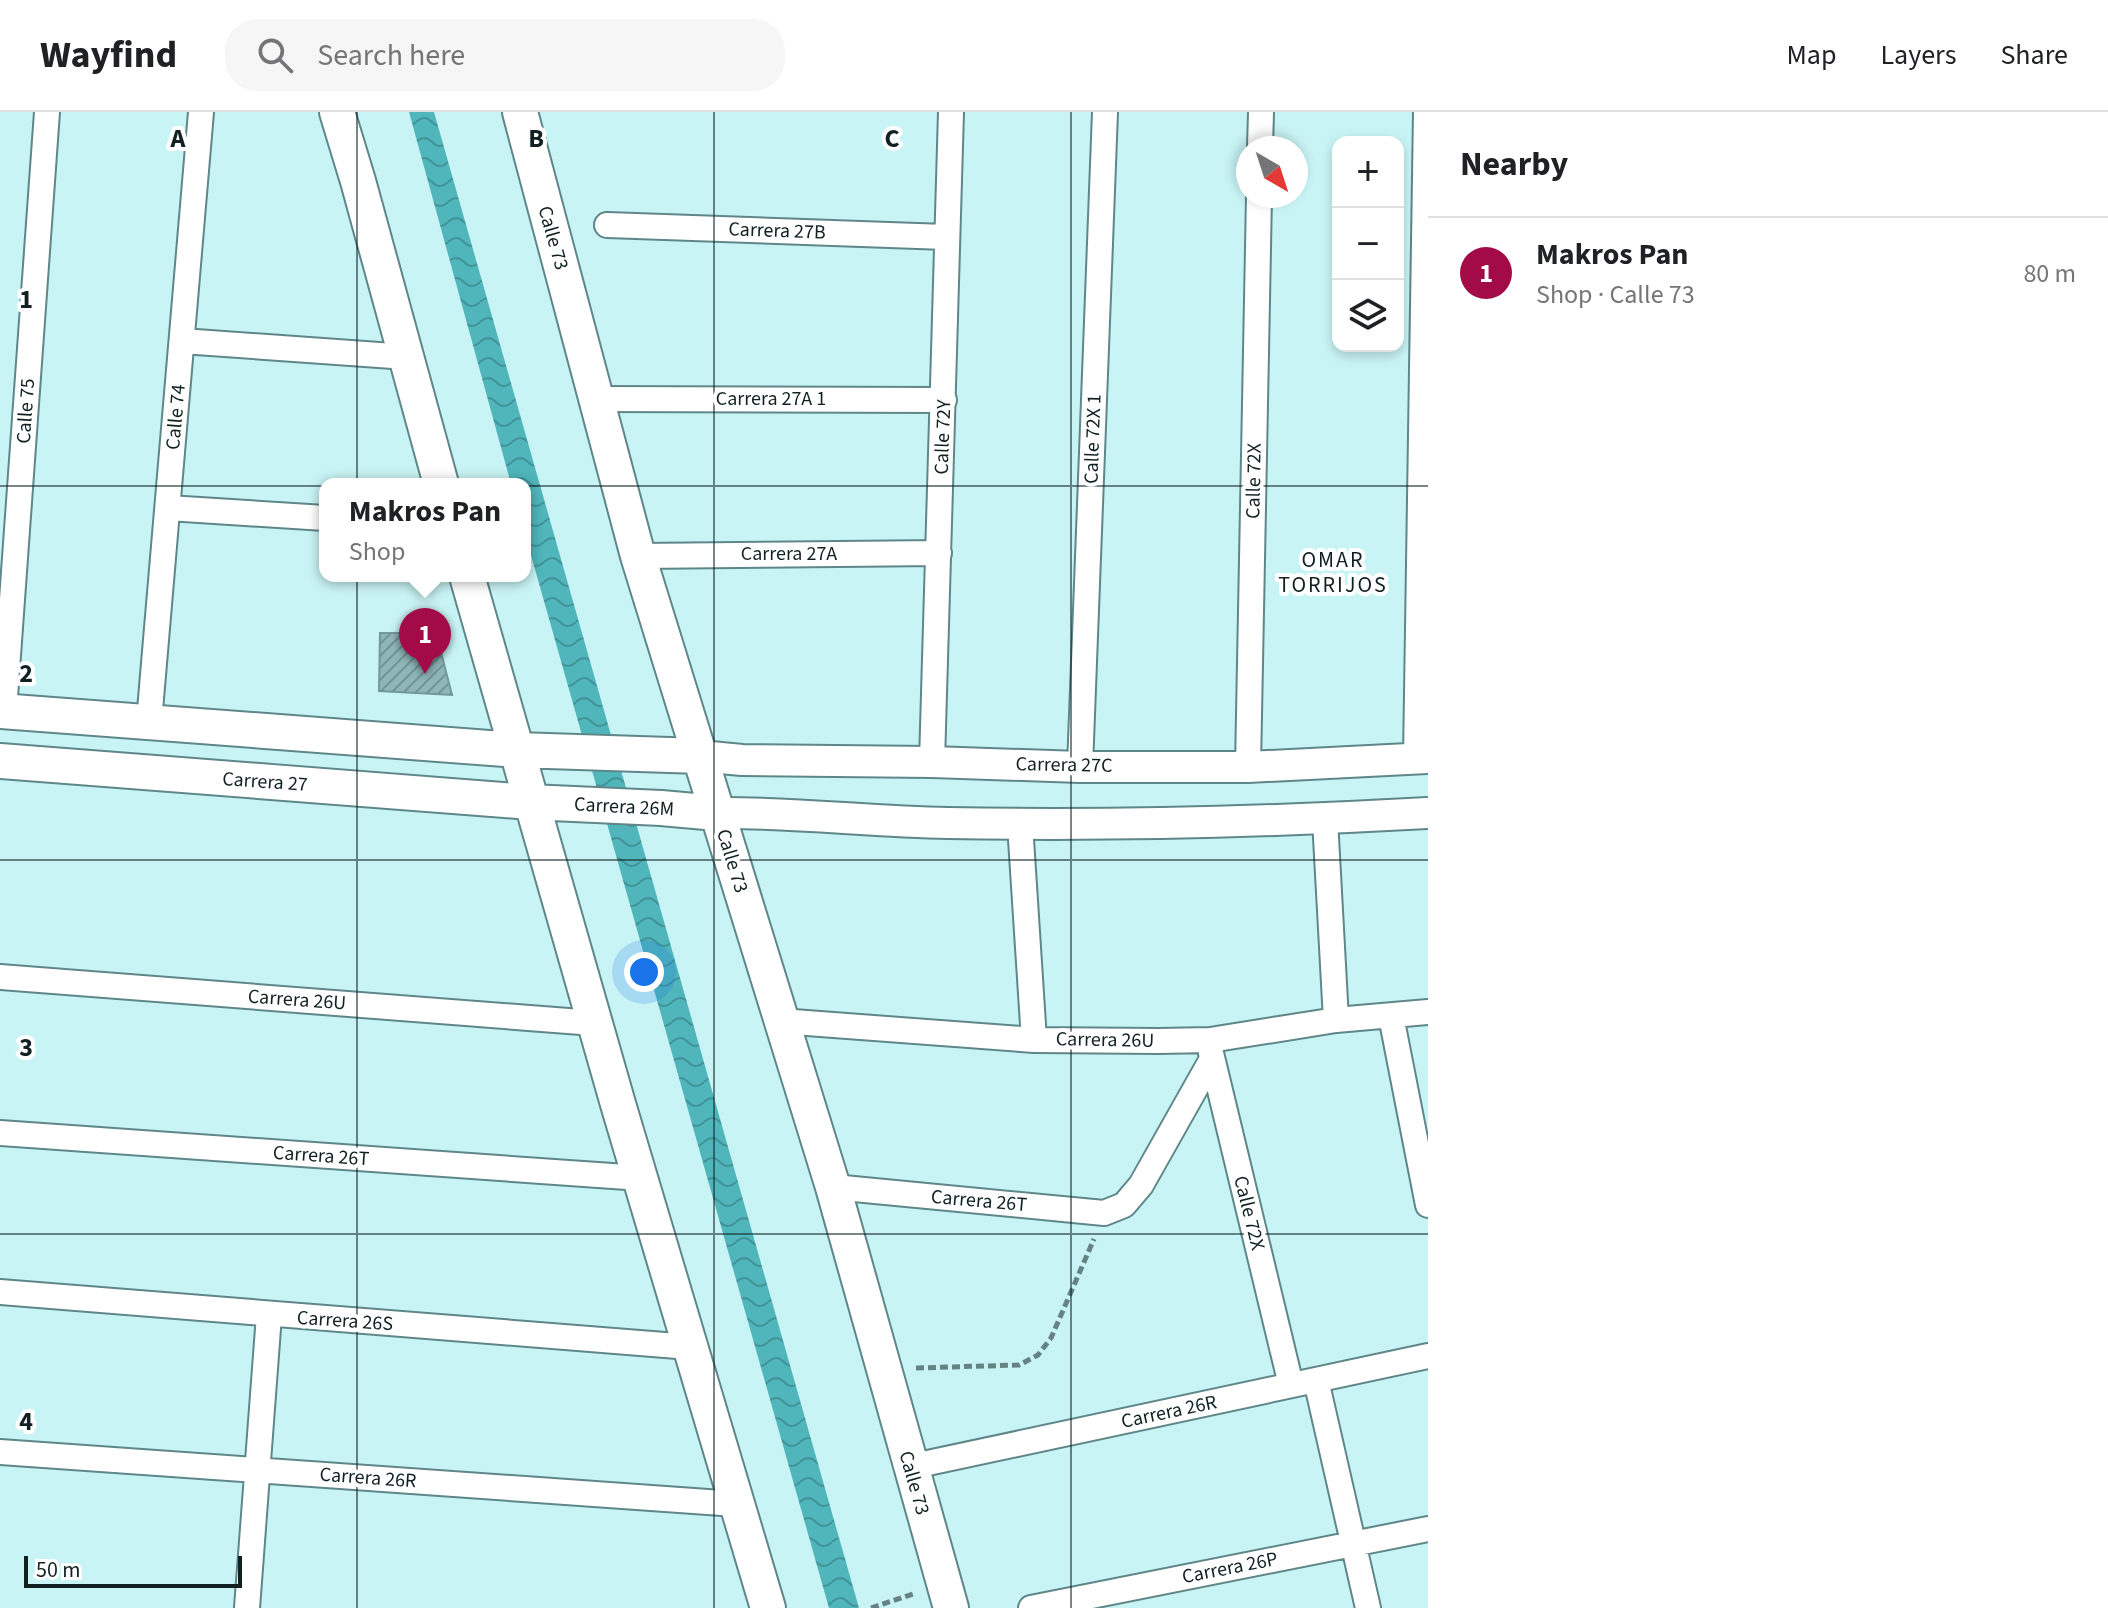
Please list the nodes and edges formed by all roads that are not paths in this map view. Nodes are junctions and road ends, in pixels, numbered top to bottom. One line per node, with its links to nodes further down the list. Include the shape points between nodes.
1 (47, 112): 23 (street, Calle 75)
2 (201, 112): 13 (street, Calle 74)
3 (337, 112): 14 (main road)
4 (520, 112): 15 (main road, Calle 73)
5 (951, 112): 12 (street, Calle 72Y)
6 (1105, 112): 30 (street, Calle 72X 1)
7 (1261, 112): 9 (street)
8 (1426, 112): 27 (street)
9 (1260, 136)
10 (1259, 208): 31 (street, Calle 72X)
11 (607, 225): 12 (street, Carrera 27B)
12 (946, 237): 16 (street, Calle 72Y)
13 (182, 341): 14 (street); 18 (street, Calle 74)
14 (407, 357): 17 (main road)
15 (597, 399): 16 (street, Carrera 27A 1); 21 (main road, Calle 73)
16 (944, 400): 20 (street, Calle 72Y)
17 (439, 478)
18 (168, 508): 19 (street); 24 (street, Calle 74)
19 (319, 518)
20 (939, 553): 21 (street, Carrera 27A); 29 (street, Calle 72Y)
21 (638, 556): 26 (main road, Calle 73)
22 (469, 582): 25 (main road)
23 (2, 711): 24 (main road)
24 (149, 722): 25 (main road)
25 (517, 750): 26 (main road); 32 (main road)
26 (700, 756): 29 (street, Carrera 27C); 33 (main road, Calle 73)
27 (1422, 758): 31 (street, Carrera 27C)
28 (0, 761): 32 (main road, Carrera 27)
29 (932, 762): 30 (street, Carrera 27C)
30 (1080, 767): 31 (street, Carrera 27C)
31 (1248, 767)
32 (530, 802): 33 (main road, Carrera 26M); 42 (main road)
33 (717, 813): 36 (street); 41 (main road, Calle 73)
34 (1428, 813): 35 (street)
35 (1325, 819): 36 (street); 40 (street)
36 (1020, 824): 43 (street)
37 (0, 977): 42 (street, Carrera 26U)
38 (1428, 1012): 39 (street, Carrera 26U)
39 (1391, 1016): 40 (street, Carrera 26U); 48 (street)
40 (1336, 1020): 44 (street, Carrera 26U)
41 (780, 1021): 43 (street, Carrera 26U); 47 (main road, Calle 73)
42 (594, 1023): 46 (main road)
43 (1034, 1040): 44 (street, Carrera 26U)
44 (1211, 1050): 47 (street, Carrera 26T, via 1141,1185 1114,1209); 54 (street, Calle 72X)
45 (0, 1133): 46 (street, Carrera 26T)
46 (641, 1178): 51 (main road)
47 (833, 1187): 56 (main road, Calle 73)
48 (1428, 1205)
49 (0, 1292): 50 (street, Carrera 26S)
50 (269, 1315): 51 (street, Carrera 26S); 57 (street)
51 (690, 1347): 58 (main road)
52 (1428, 1356): 53 (street, Carrera 26R)
53 (1316, 1380): 54 (street, Carrera 26R); 60 (street)
54 (1291, 1385): 56 (street, Carrera 26R)
55 (0, 1452): 57 (street, Carrera 26R)
56 (909, 1467): 63 (main road, Calle 73)
57 (255, 1470): 58 (street, Carrera 26R); 61 (street)
58 (736, 1504): 62 (main road)
59 (1428, 1529): 60 (street, Carrera 26P)
60 (1353, 1544): 64 (street, Carrera 26P); 65 (street)
61 (247, 1608)
62 (768, 1608)
63 (951, 1608)
64 (1031, 1608)
65 (1368, 1608)

